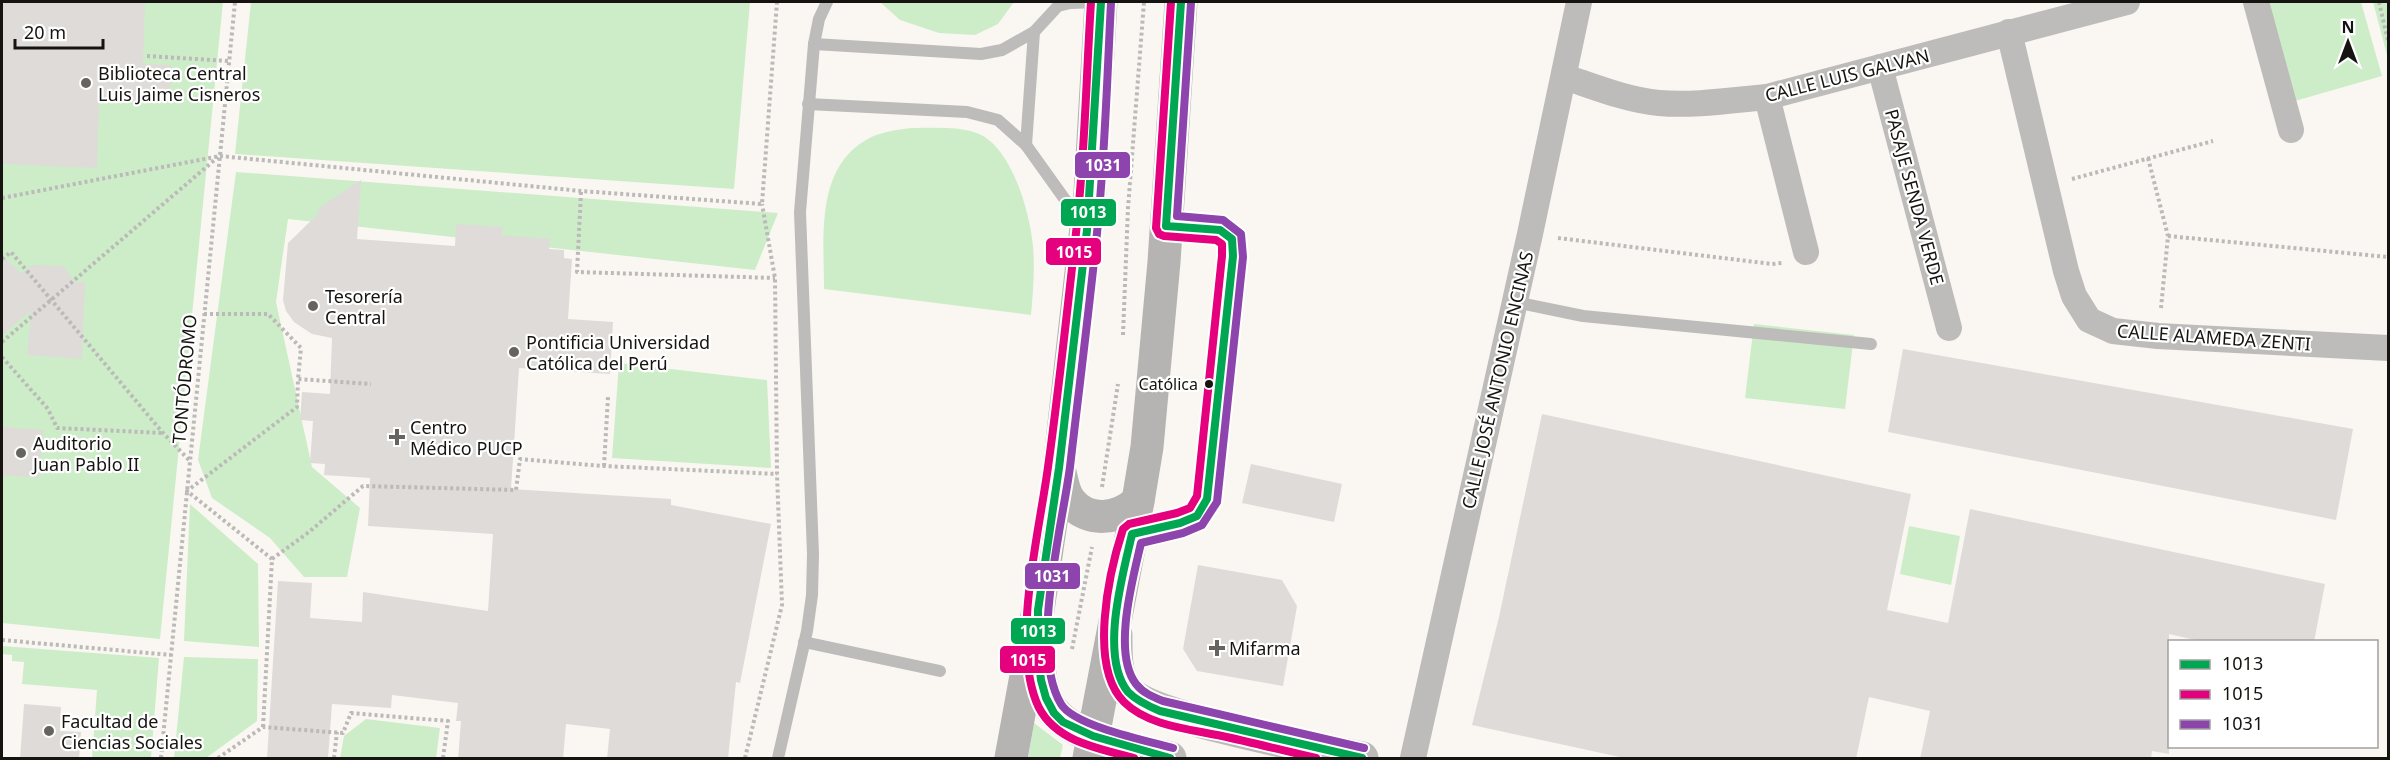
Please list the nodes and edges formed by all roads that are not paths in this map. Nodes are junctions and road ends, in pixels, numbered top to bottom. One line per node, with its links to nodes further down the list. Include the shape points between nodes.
1 (827, 2): 9 (lane)
2 (1101, 2): 7 (lane, via 1058,6); 17 (main road)
3 (1580, 2): 11 (street, CALLE JOSÉ ANTONIO ENCINAS)
4 (2127, 2): 8 (street, CALLE LUIS GALVAN)
5 (2256, 2): 14 (street)
6 (1176, 5): 16 (main road)
7 (1034, 32): 9 (lane, via 1002,50 981,54); 15 (lane)
8 (2009, 32): 10 (street, CALLE LUIS GALVAN); 22 (street, CALLE ALAMEDA ZENTI, via 2074,296 2089,320 2113,331 2158,336)
9 (814, 44): 13 (lane)
10 (1880, 67): 12 (street, CALLE LUIS GALVAN); 20 (street, PASAJE SENDA VERDE)
11 (1564, 77): 12 (street, CALLE LUIS GALVAN, via 1659,103); 19 (street, CALLE JOSÉ ANTONIO ENCINAS)
12 (1767, 97): 18 (street)
13 (808, 104): 15 (lane, via 967,112 998,120); 28 (lane, via 800,220 813,554 812,595)
14 (2291, 130)
15 (1026, 145): 17 (lane)
16 (1166, 226): 24 (main road, via 1147,447); 25 (lane, via 1220,230 1232,239 1207,499 1197,516 1180,524)
17 (1086, 230): 23 (main road)
18 (1806, 252)
19 (1515, 302): 21 (lane, via 1583,316); 35 (street, CALLE JOSÉ ANTONIO ENCINAS)
20 (1949, 328)
21 (1871, 344)
22 (2388, 348)
23 (1059, 468): 24 (main road, via 1066,494 1083,512 1098,517 1117,515); 26 (main road)
24 (1138, 501): 25 (main road)
25 (1132, 534): 27 (main road)
26 (1038, 610): 30 (main road, via 1039,662 1046,698 1054,713); 32 (main road)
27 (1116, 618): 30 (main road); 34 (main road, via 1121,680 1142,703 1200,721)
28 (804, 642): 29 (lane); 31 (lane)
29 (940, 671)
30 (1091, 747): 33 (main road)
31 (778, 759)
32 (1011, 759)
33 (1170, 759)
34 (1362, 759)
35 (1413, 759)

